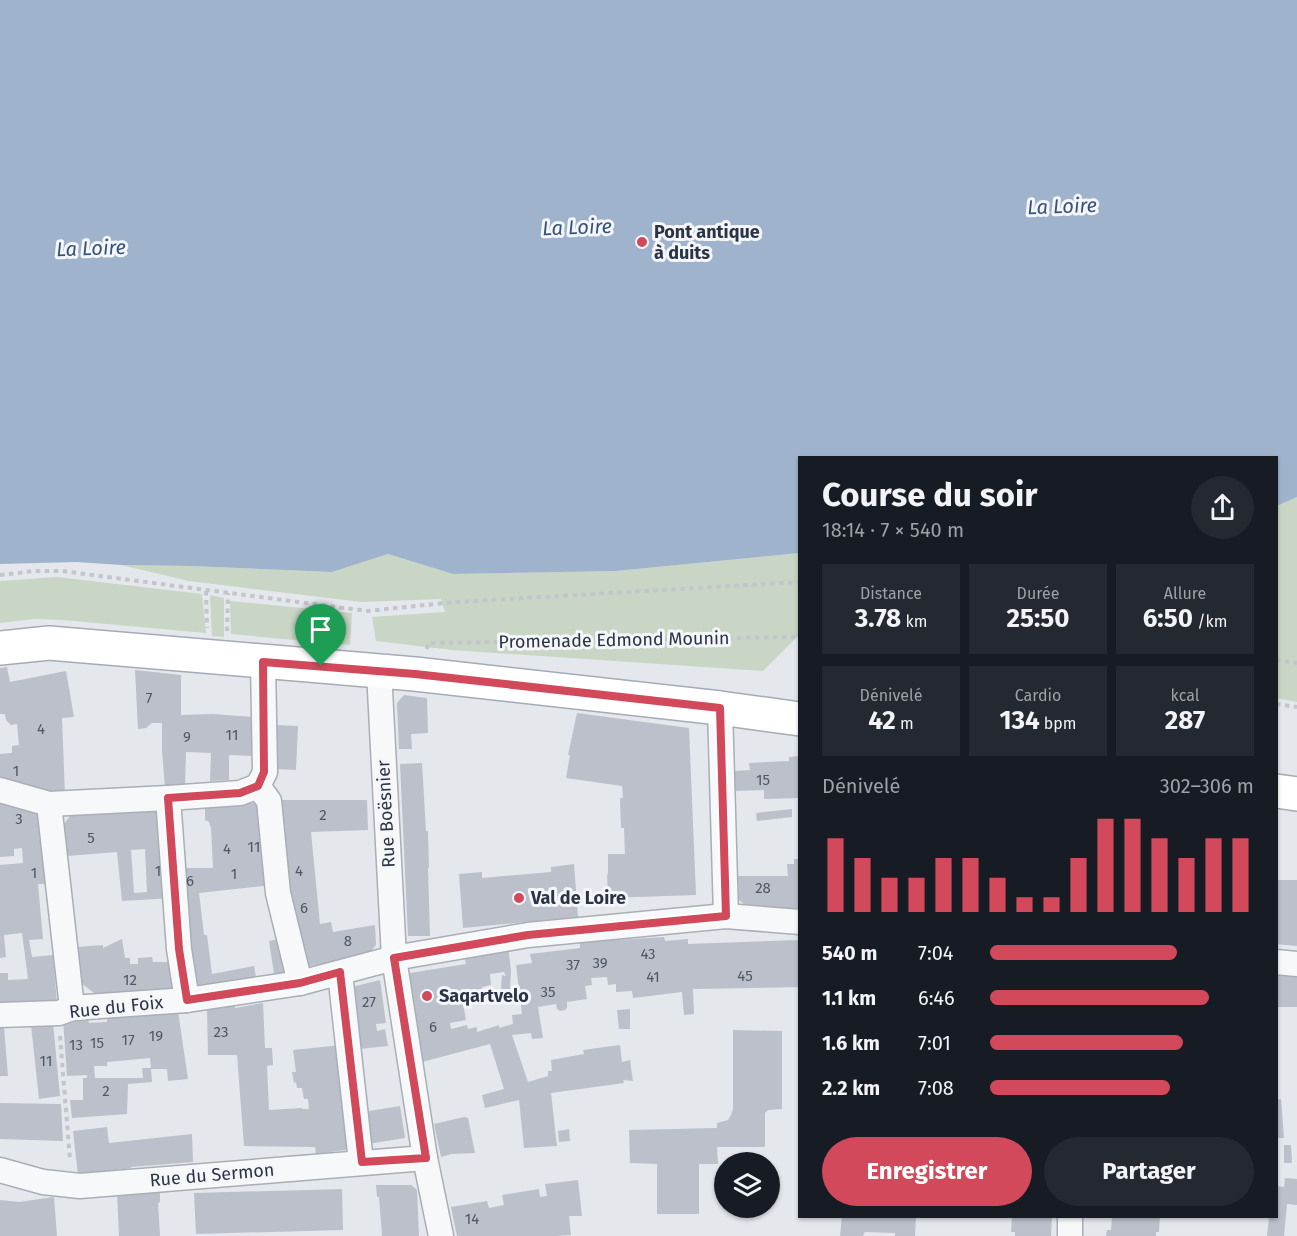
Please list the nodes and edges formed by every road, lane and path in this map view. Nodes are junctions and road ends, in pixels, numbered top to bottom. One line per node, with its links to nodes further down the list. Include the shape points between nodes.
1 (0, 575): 3 (path, via 62,571)
2 (798, 582): 4 (path, via 455,602 367,611)
3 (206, 591): 4 (path); 5 (path)
4 (228, 593): 6 (path)
5 (207, 631)
6 (227, 634)
7 (798, 637): 8 (path, Promenade Edmond Mounin)
8 (428, 643)
9 (0, 648): 11 (main road, via 50,643)
10 (1278, 660): 12 (path)
11 (263, 662): 13 (main road); 18 (street, via 264,772)
12 (1297, 663)
13 (379, 671): 16 (main road); 26 (street, Rue Boësnier)
14 (1278, 704): 15 (path)
15 (1297, 707)
16 (720, 708): 17 (main road); 24 (street)
17 (798, 719)
18 (258, 786): 22 (street, via 240,793); 30 (street, via 269,801 278,893)
19 (0, 790): 23 (street)
20 (1278, 791): 21 (main road)
21 (1297, 794)
22 (168, 798): 23 (street); 31 (street, via 179,949)
23 (49, 804): 32 (street)
24 (726, 916): 25 (street, Rue du Foix); 26 (street, Rue du Foix, via 528,935)
25 (798, 922)
26 (394, 958): 29 (street, Rue du Foix); 34 (street, Rue Boësnier)
27 (1278, 962): 28 (street)
28 (1297, 964)
29 (340, 972): 30 (street, Rue du Foix); 35 (street)
30 (300, 983): 31 (street, Rue du Foix)
31 (187, 1000): 32 (street, Rue du Foix)
32 (65, 1010): 33 (street, Rue du Foix); 37 (path)
33 (0, 1015)
34 (426, 1158): 35 (street, Rue du Sermon); 39 (street, Rue Boësnier)
35 (362, 1162): 37 (street, Rue du Sermon)
36 (0, 1170): 37 (street, Rue du Sermon)
37 (72, 1185)
38 (1071, 1218): 40 (street)
39 (441, 1236)
40 (1070, 1236)

